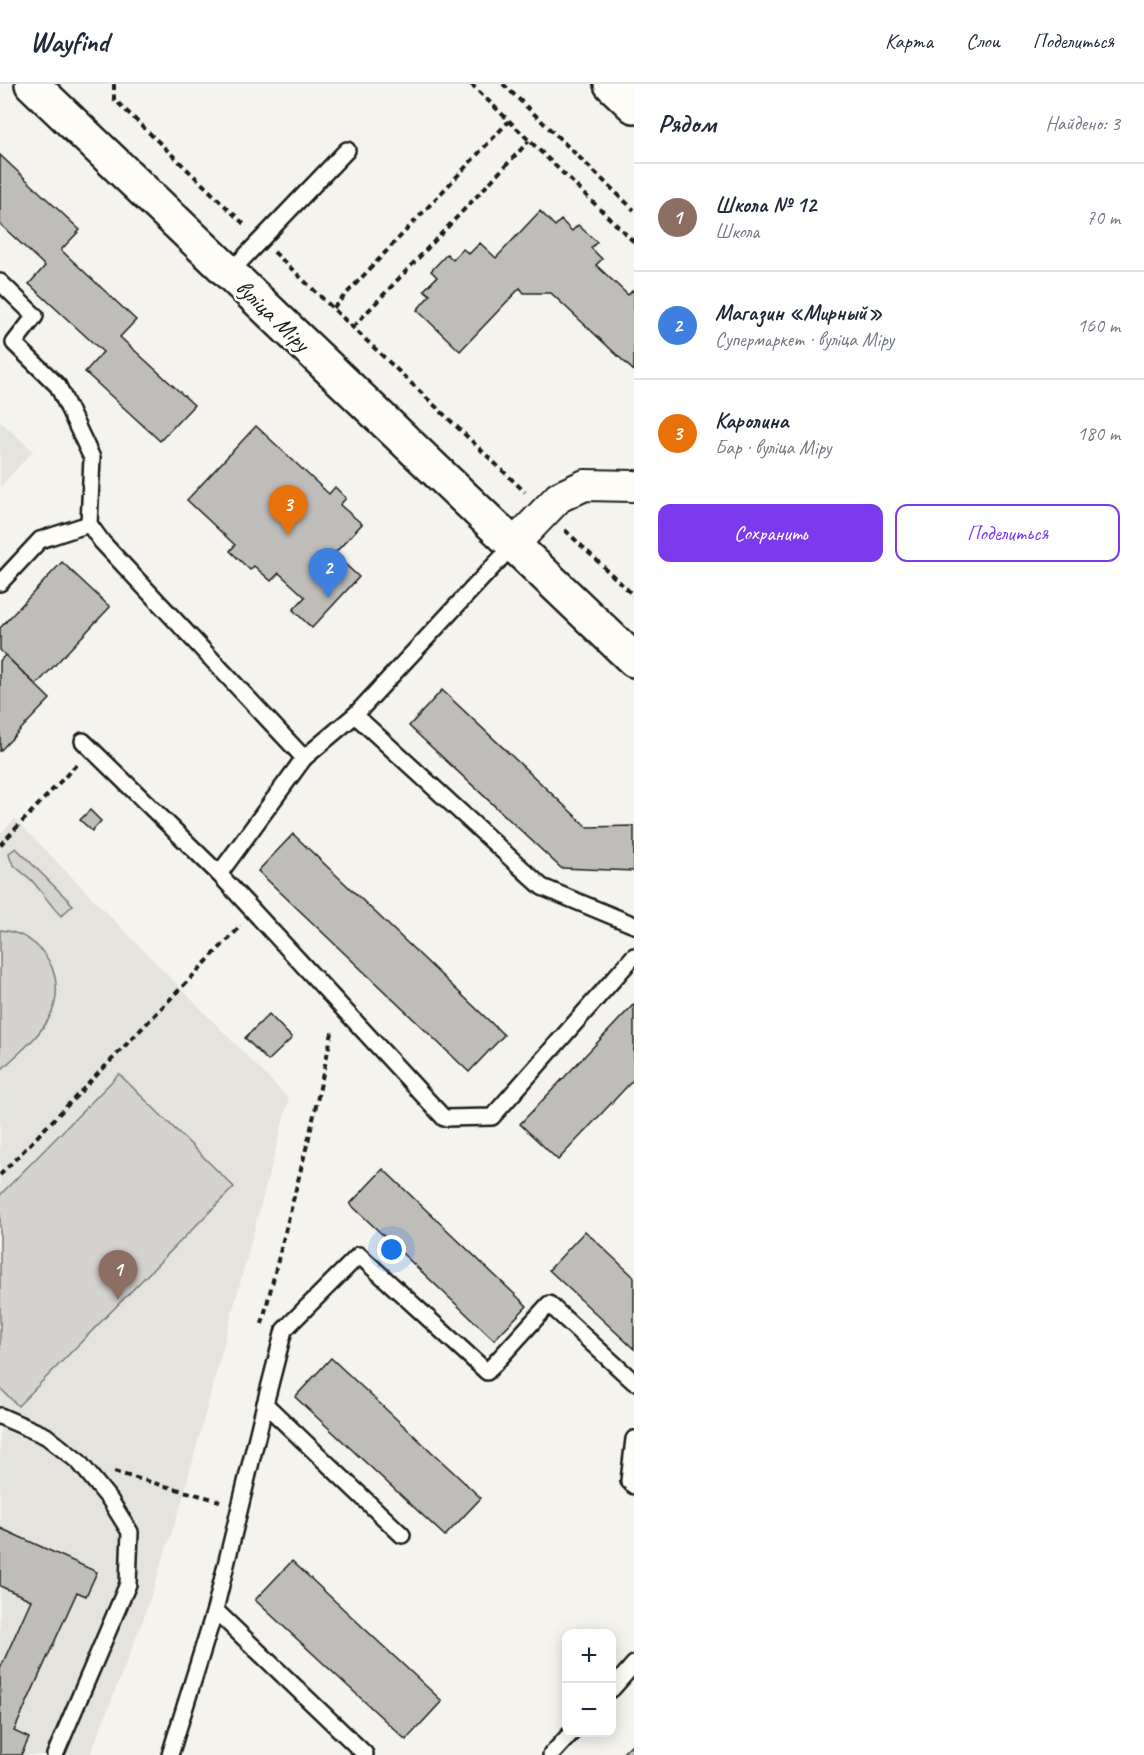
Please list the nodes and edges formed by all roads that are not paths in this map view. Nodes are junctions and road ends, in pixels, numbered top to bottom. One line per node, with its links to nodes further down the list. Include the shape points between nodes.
1 (33, 84): 5 (street, вуліца Міру)
2 (611, 84): 3 (street)
3 (634, 106)
4 (346, 150): 5 (lane)
5 (229, 273): 9 (street, вуліца Міру)
6 (0, 282): 8 (lane, via 35,316 14,343 58,386 92,458)
7 (634, 486): 9 (street, via 585,485 559,496)
8 (89, 524): 10 (lane, via 40,540); 14 (lane)
9 (513, 545): 11 (street, вуліца Міру); 12 (lane)
10 (0, 583)
11 (634, 660)
12 (355, 715): 14 (lane); 16 (lane, via 542,887)
13 (87, 745): 15 (lane)
14 (304, 758): 15 (lane)
15 (219, 874): 17 (lane, via 444,1118 492,1117)
16 (634, 925)
17 (634, 956)
18 (634, 1382): 19 (lane, via 549,1304 487,1372 359,1255 284,1330)
19 (265, 1404): 23 (lane); 24 (lane)
20 (0, 1416): 29 (lane, via 46,1436 79,1462 130,1532 128,1584)
21 (634, 1439): 22 (lane, via 629,1481)
22 (634, 1486)
23 (402, 1535)
24 (215, 1610): 28 (lane); 30 (lane)
25 (634, 1664): 26 (lane)
26 (616, 1684)
27 (567, 1737): 31 (lane)
28 (364, 1754)
29 (55, 1755)
30 (170, 1755)
31 (551, 1755)

